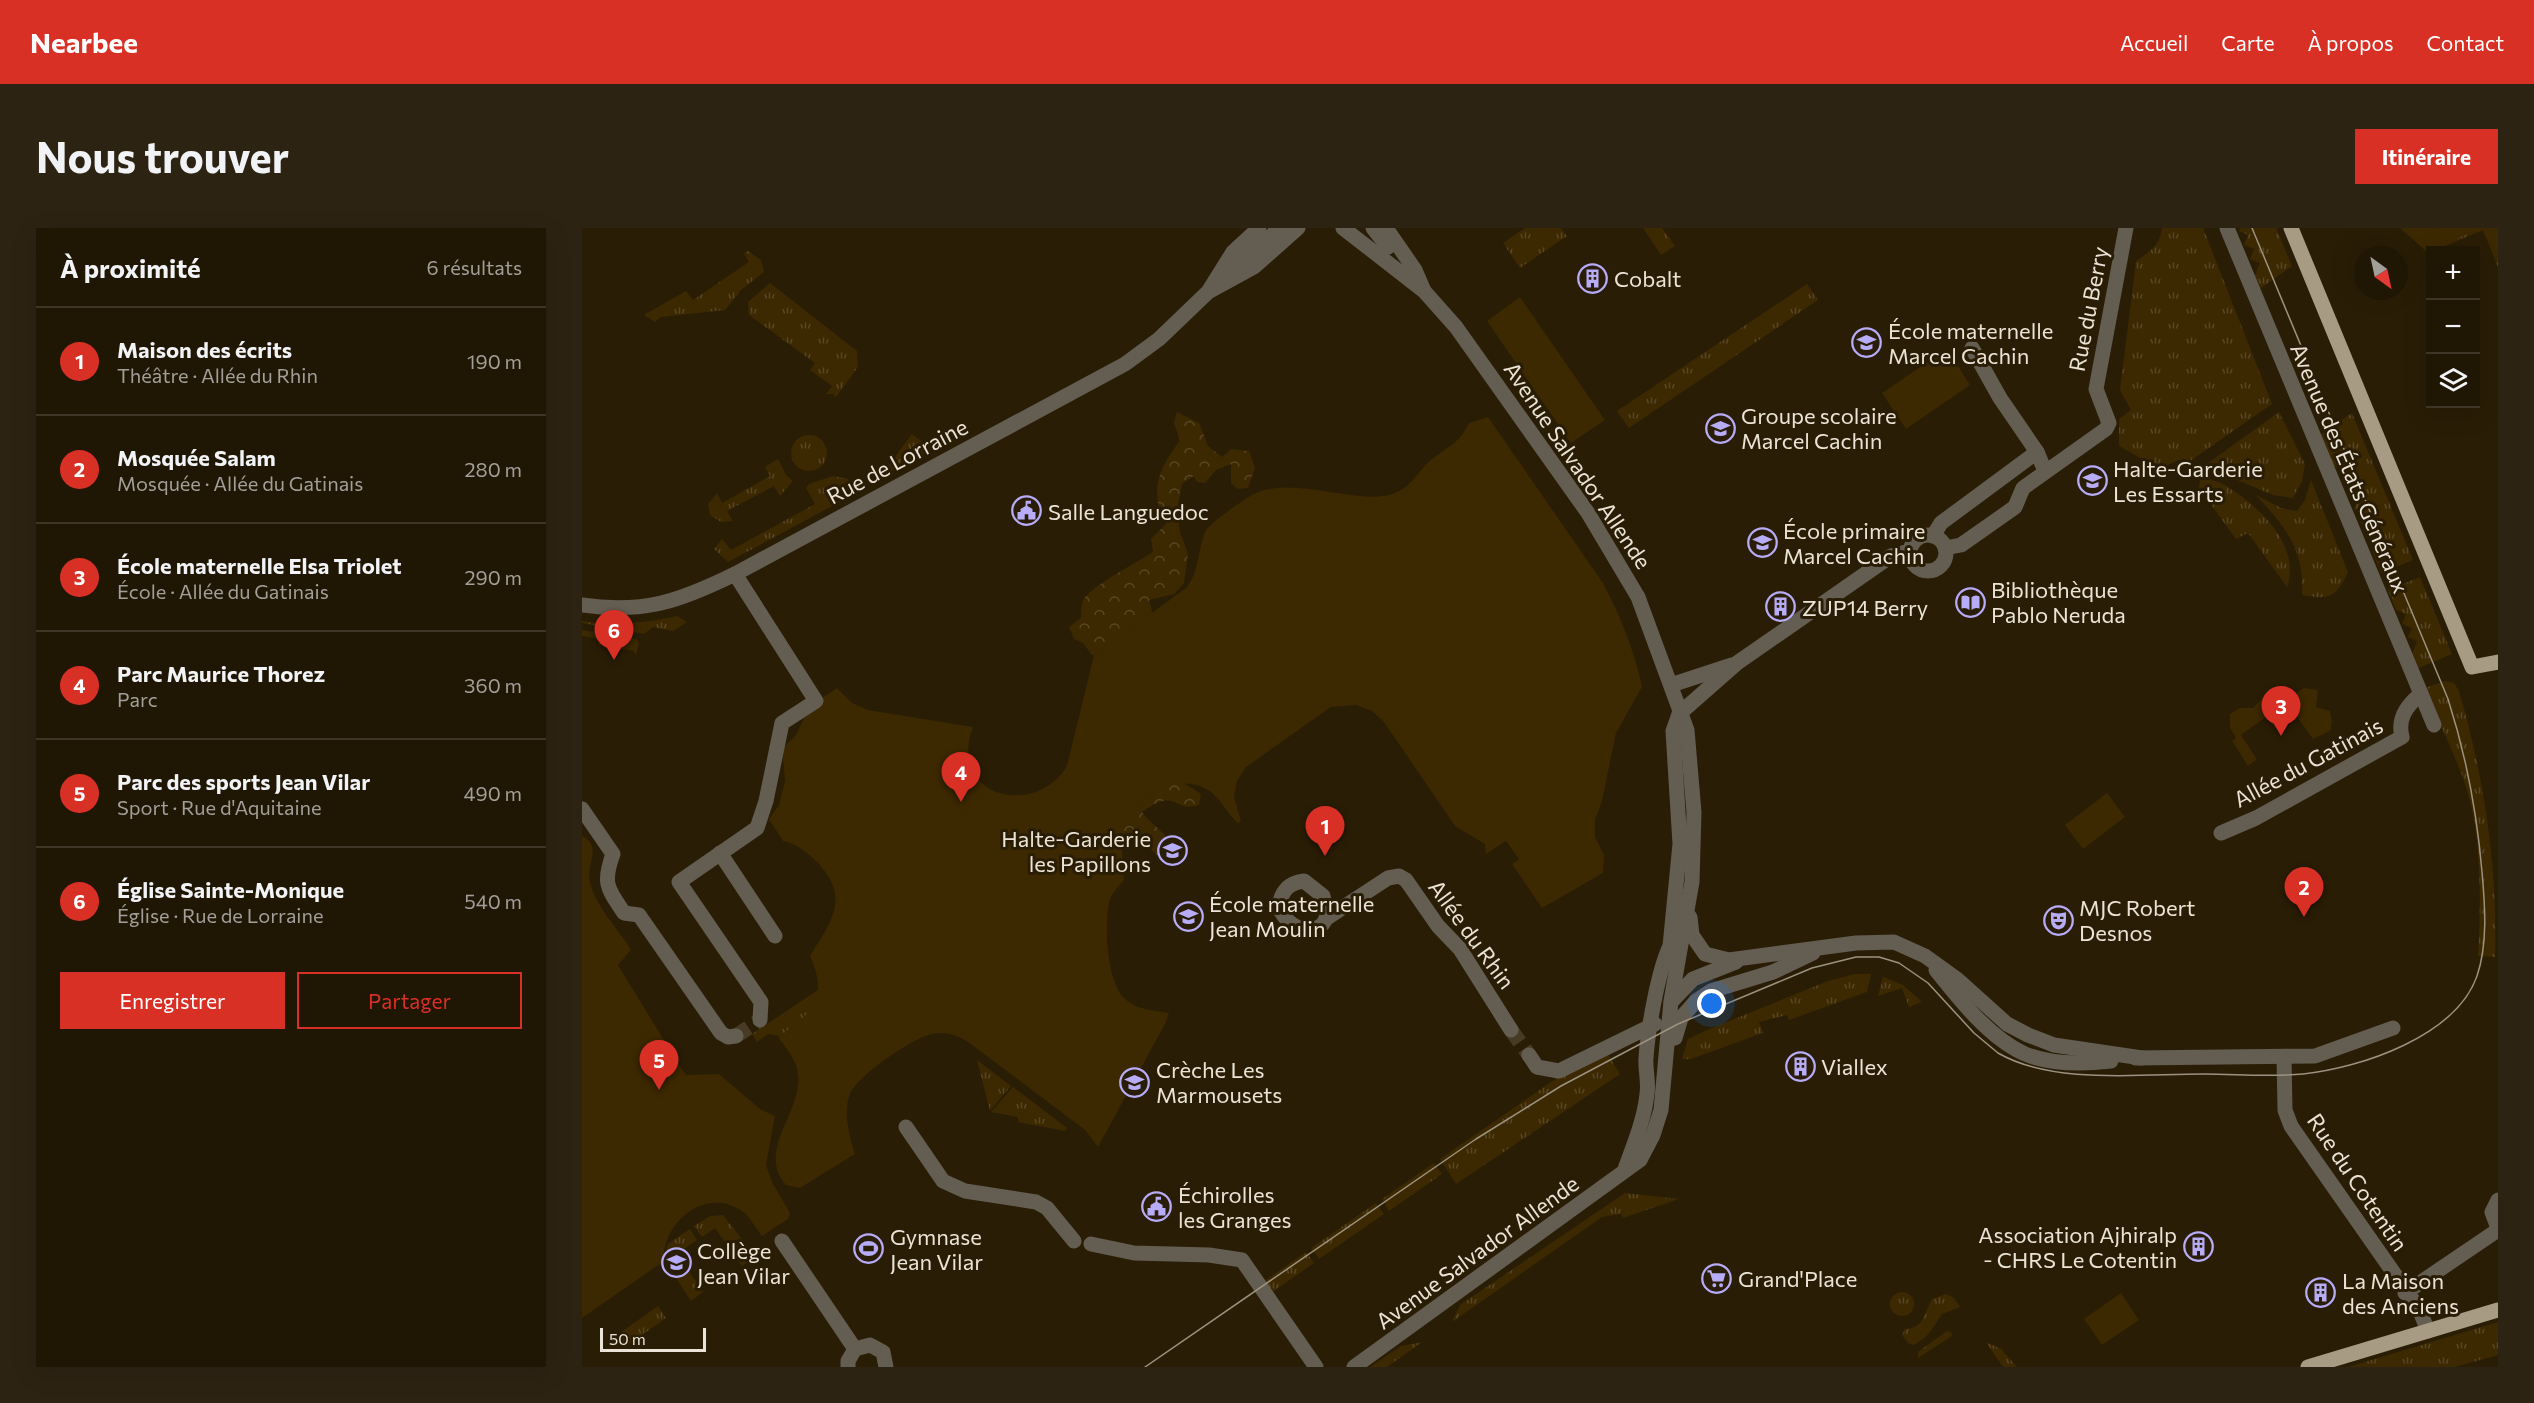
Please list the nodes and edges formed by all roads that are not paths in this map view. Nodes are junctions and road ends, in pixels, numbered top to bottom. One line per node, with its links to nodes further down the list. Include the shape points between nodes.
1 (1243, 228): 12 (street)
2 (1259, 228): 12 (street, Rue de Lorraine)
3 (1280, 228): 15 (street)
4 (1298, 228): 15 (street, Rue de Lorraine, via 1254,267)
5 (1342, 228): 14 (street, Avenue Salvador Allende)
6 (1373, 228): 13 (street, via 1390,250)
7 (1386, 228): 13 (street, Avenue Salvador Allende)
8 (1395, 228): 13 (street, Avenue Salvador Allende)
9 (2126, 228): 18 (street, Rue du Berry, via 2096,389 2109,423)
10 (2227, 228): 27 (street, Avenue des États Généraux)
11 (2291, 228): 24 (main road, Avenue des États Généraux, via 2472,668)
12 (1233, 252): 15 (street, Rue de Lorraine)
13 (1415, 270): 14 (street, Avenue Salvador Allende)
14 (1424, 291): 26 (street, Avenue Salvador Allende, via 1488,372 1613,552 1638,597)
15 (1208, 292): 22 (street, Rue de Lorraine, via 1159,339 1125,364)
16 (1972, 348): 17 (street)
17 (2037, 452): 18 (street); 19 (street, via 1941,523)
18 (2045, 471): 20 (street, Rue du Berry, via 2023,488 2015,507 1961,545)
19 (1933, 536): 20 (street); 21 (street, via 1917,538)
20 (1945, 548): 21 (street, via 1942,564 1927,571 1916,567)
21 (1910, 551): 25 (street, via 1874,567)
22 (735, 574): 23 (street, Rue de Lorraine, via 675,601 608,609); 32 (street, via 816,701 783,723 757,828)
23 (582, 605)
24 (2498, 662)
25 (1737, 663): 26 (street); 28 (street)
26 (1671, 685): 28 (street, Avenue Salvador Allende)
27 (2421, 694): 29 (street, Avenue des États Généraux); 31 (street, Allée du Gatinais, via 2404,711 2402,737 2256,818)
28 (1679, 714): 33 (street, Avenue Salvador Allende, via 1690,743 1694,812); 36 (street, Avenue Salvador Allende, via 1673,731 1680,844)
29 (2434, 725)
30 (582, 810): 49 (street, via 613,854 606,886 624,914 639,915 721,1033)
31 (2221, 833)
32 (720, 853): 35 (street); 45 (street, via 679,882 761,1002)
33 (1689, 902): 38 (street, via 1692,935 1705,954 1729,960); 39 (street, Avenue Salvador Allende)
34 (1327, 918): 48 (street, Allée du Rhin, via 1388,878 1399,876 1406,880 1438,926 1460,949)
35 (775, 936)
36 (1670, 946): 39 (street, Avenue Salvador Allende); 46 (street, Avenue Salvador Allende)
37 (1825, 948): 38 (street); 41 (street, via 1773,972); 53 (street, via 1894,942 1925,956 1996,1034 2024,1053 2050,1060 2090,1063 2142,1058)
38 (1748, 959): 40 (street)
39 (1677, 970): 40 (street, Avenue Salvador Allende); 42 (street, Avenue Salvador Allende)
40 (1688, 984): 41 (street); 42 (street)
41 (1711, 991): 43 (street)
42 (1671, 1001): 44 (street, Avenue Salvador Allende); 46 (street)
43 (1686, 1009): 44 (street); 54 (street, Avenue Salvador Allende, via 1678,1024 1673,1059)
44 (1670, 1017): 46 (street); 54 (street, Avenue Salvador Allende)
45 (760, 1020)
46 (1649, 1027): 50 (street); 51 (street, Avenue Salvador Allende); 54 (street, via 1655,1036)
47 (2393, 1028): 53 (street, via 2315,1056)
48 (1511, 1030)
49 (736, 1036)
50 (1623, 1040): 51 (street); 52 (street, via 1559,1071 1537,1067)
51 (1646, 1053): 56 (street, Avenue Salvador Allende, via 1648,1092)
52 (1529, 1055)
53 (2284, 1057): 62 (street, Rue du Cotentin, via 2285,1110 2291,1126)
54 (1664, 1081): 56 (street, Avenue Salvador Allende, via 1653,1135 1640,1160)
55 (906, 1128): 60 (street, via 943,1181 965,1191 1036,1202 1047,1208)
56 (1624, 1172): 69 (street, Avenue Salvador Allende)
57 (2498, 1200): 58 (street, via 2492,1212)
58 (2498, 1229): 62 (street)
59 (782, 1241): 65 (street)
60 (1074, 1241)
61 (1090, 1244): 68 (street, via 1134,1252 1242,1260)
62 (2405, 1293): 64 (street, Rue du Cotentin, via 2419,1309)
63 (2498, 1310): 64 (main road)
64 (2428, 1331): 70 (main road)
65 (855, 1349): 66 (street); 67 (street, via 870,1345 877,1348 886,1359)
66 (848, 1367)
67 (886, 1367)
68 (1316, 1367)
69 (1354, 1367)
70 (2308, 1367)

